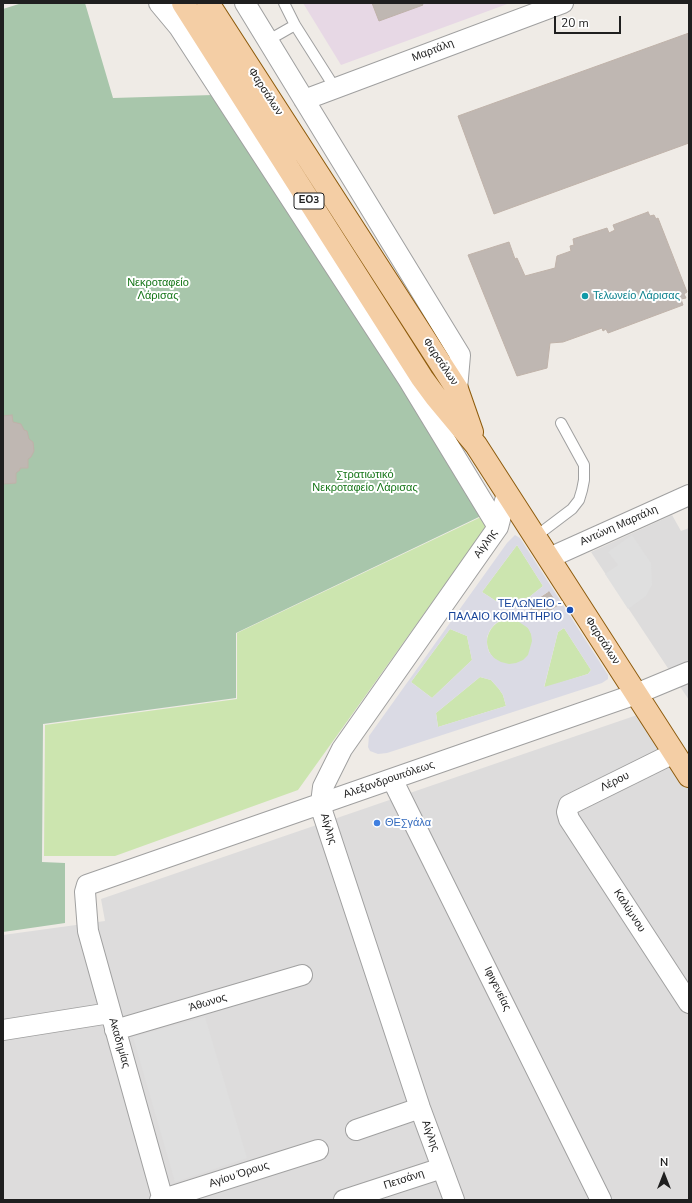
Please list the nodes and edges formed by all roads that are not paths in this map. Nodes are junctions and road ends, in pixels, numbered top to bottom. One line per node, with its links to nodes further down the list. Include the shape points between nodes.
1 (159, 3): 9 (street)
2 (178, 3): 9 (street)
3 (183, 3): 15 (main road, Φαρσάλων / ΕΟ3, via 422,378)
4 (208, 3): 13 (main road, Φαρσάλων / ΕΟ3)
5 (245, 3): 10 (street, Φαρσάλων)
6 (284, 3): 8 (lane)
7 (563, 3): 11 (street, Μαρτάλη)
8 (295, 25): 10 (lane); 11 (lane)
9 (179, 27): 18 (street, via 408,379)
10 (267, 42): 12 (street, Φαρσάλων)
11 (335, 88): 12 (street, Μαρτάλη)
12 (304, 100): 13 (street, Φαρσάλων, via 460,355)
13 (457, 389): 15 (main road, ΕΟ3)
14 (561, 423): 19 (lane, via 584,465 582,490 579,500 572,509)
15 (476, 445): 16 (main road, Φαρσάλων / ΕΟ3)
16 (507, 493): 18 (street, Αίγλης); 19 (main road, Φαρσάλων / ΕΟ3)
17 (689, 495): 20 (street, Αντώνη Μαρτάλη)
18 (498, 527): 26 (street, Αίγλης, via 342,749 323,787)
19 (535, 536): 20 (main road, Φαρσάλων / ΕΟ3)
20 (549, 558): 22 (main road, Φαρσάλων / ΕΟ3)
21 (689, 672): 22 (street, Αλεξανδρουπόλεως)
22 (636, 694): 23 (main road, Φαρσάλων / ΕΟ3); 25 (street, Αλεξανδρουπόλεως)
23 (674, 752): 24 (main road, Φαρσάλων / ΕΟ3); 27 (street, Λέρου, via 568,805)
24 (689, 776)
25 (392, 779): 26 (street, Αλεξανδρουπόλεως); 41 (street, Ιφιγενείας)
26 (321, 804): 28 (street, Αλεξανδρουπόλεως); 33 (street, Αίγλης)
27 (569, 819): 30 (street, Καλύμνου)
28 (87, 885): 31 (street, Ακαδημίας, via 85,892 88,931)
29 (302, 975): 31 (street, Άθωνος)
30 (689, 1003)
31 (113, 1021): 32 (street, Άθωνος); 38 (street, Ακαδημίας)
32 (3, 1030)
33 (420, 1108): 34 (street); 36 (street, Αίγλης)
34 (356, 1130)
35 (318, 1150): 38 (street, Αγίου Όρους)
36 (442, 1168): 39 (street, Πετσάνη); 40 (street, Αίγλης)
37 (160, 1200): 38 (street, Αγίου Όρους)
38 (163, 1200)
39 (344, 1200)
40 (454, 1200)
41 (601, 1200)

